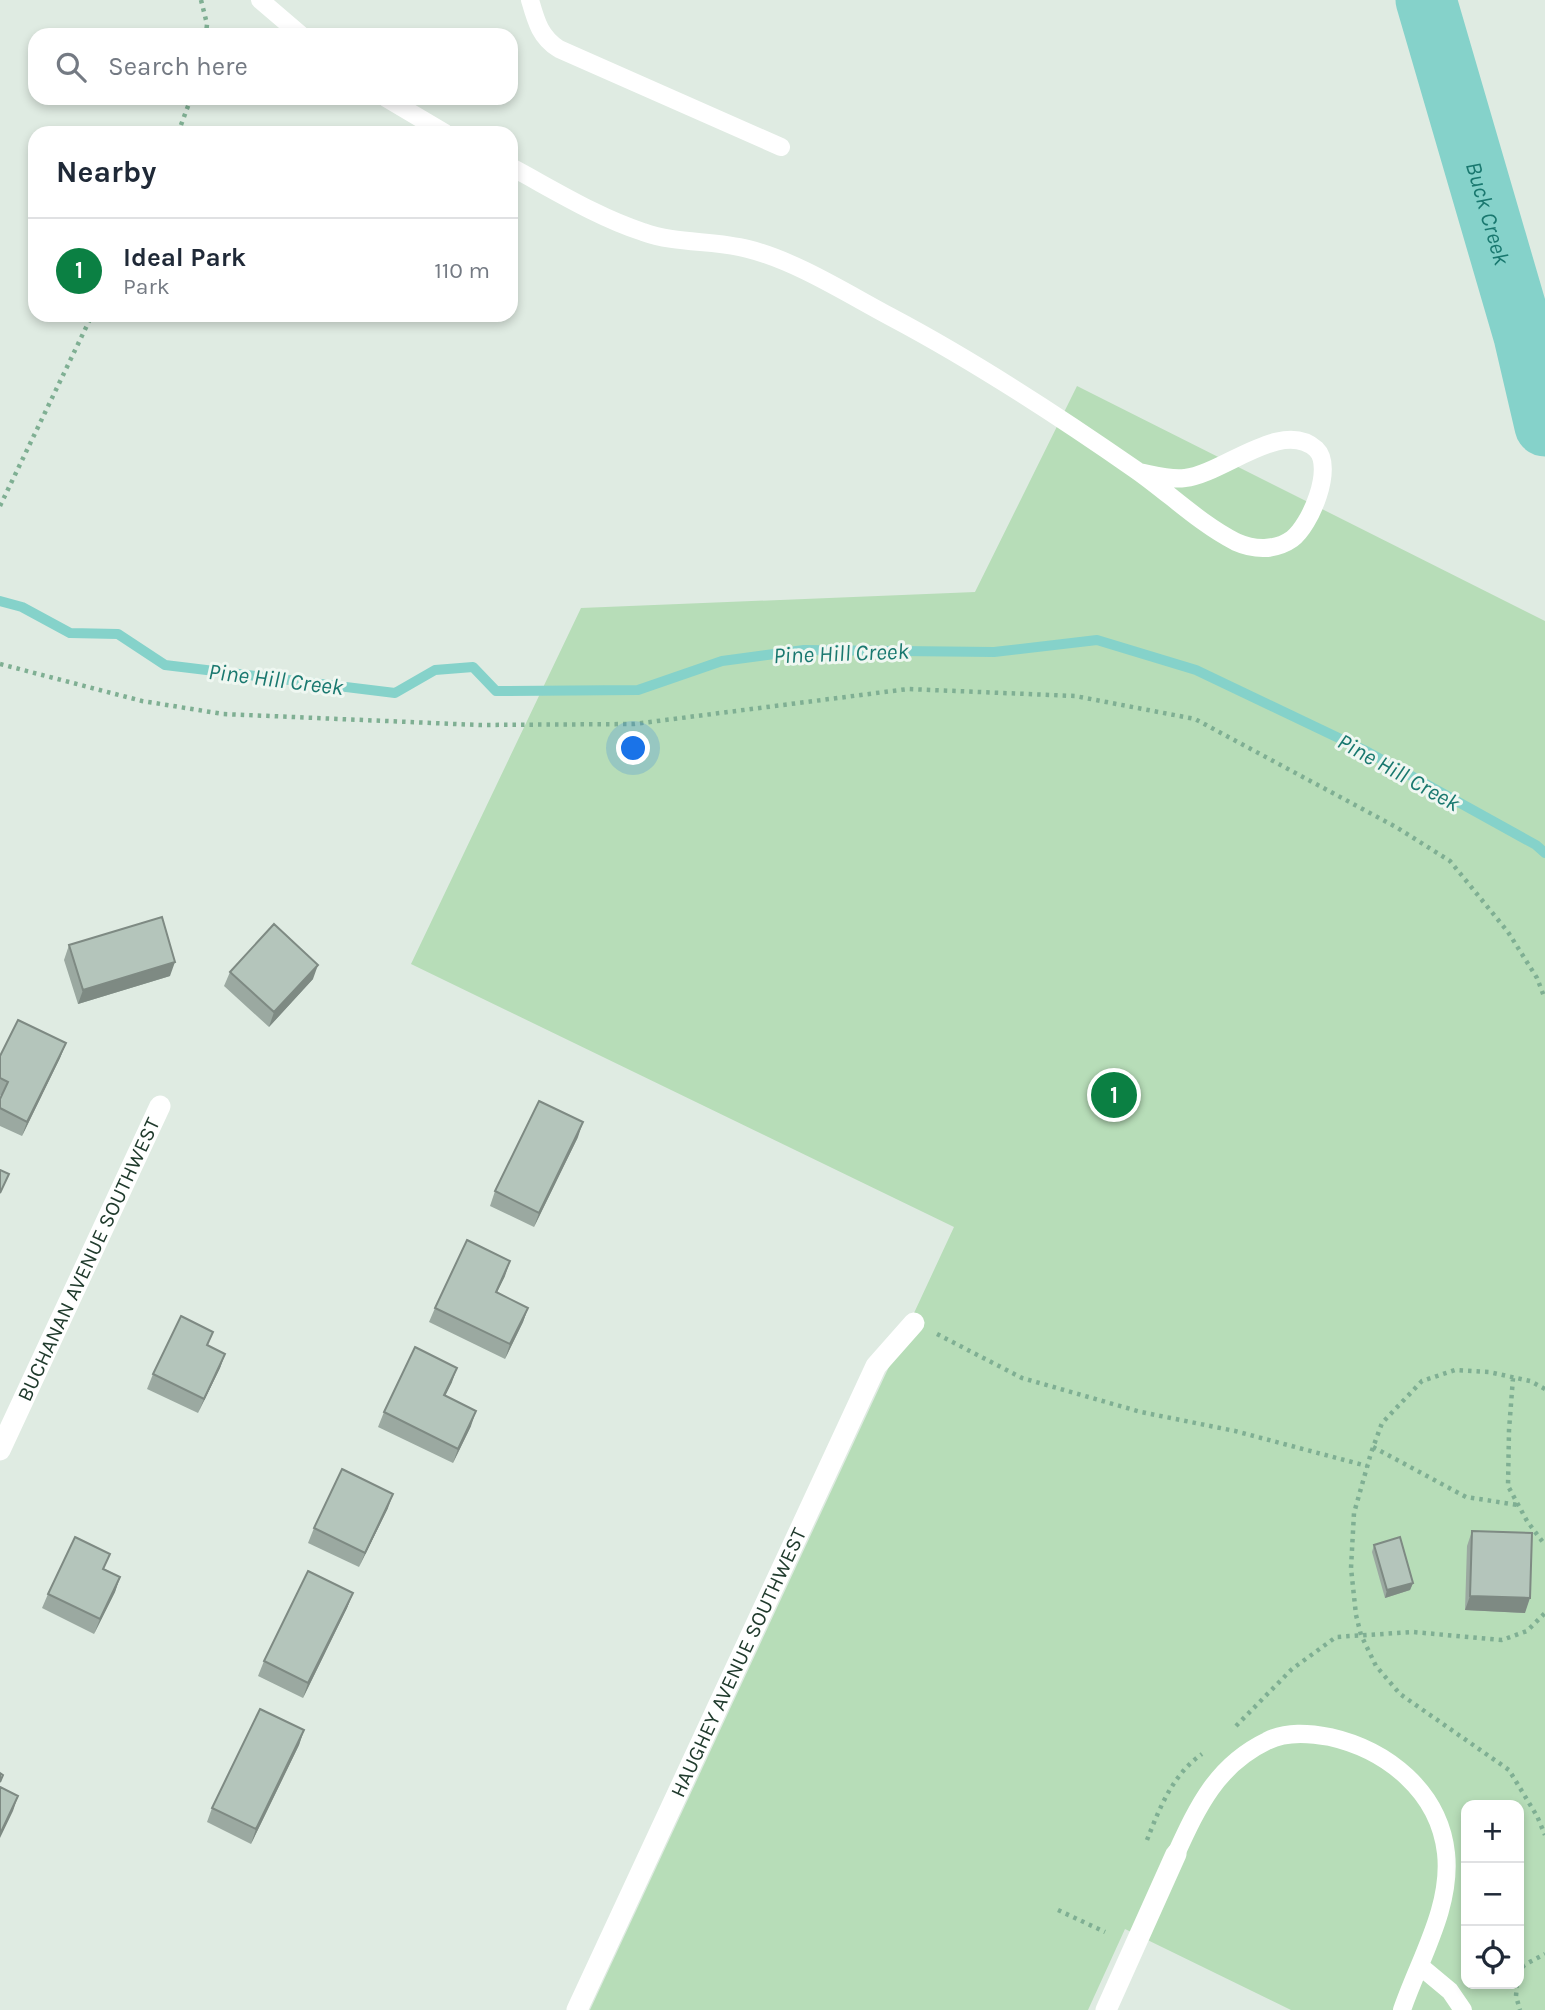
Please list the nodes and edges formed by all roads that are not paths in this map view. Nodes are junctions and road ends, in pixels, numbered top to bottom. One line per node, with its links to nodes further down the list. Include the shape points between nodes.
1 (260, 0): 3 (lane)
2 (530, 0): 6 (lane, via 538,28 546,41 559,49)
3 (293, 28)
4 (398, 105): 5 (lane)
5 (433, 126)
6 (781, 147)
7 (518, 171): 8 (lane, via 647,234 744,248 790,264 939,343)
8 (1139, 472): 8 (lane, via 1186,478 1283,439 1305,442 1316,449 1323,463 1317,498 1304,526 1279,546 1261,549 1216,530)
9 (160, 1106): 11 (street, BUCHANAN AVENUE SOUTHWEST)
10 (914, 1323): 14 (street, HAUGHEY AVENUE SOUTHWEST, via 876,1366)
11 (0, 1450)
12 (1176, 1854): 13 (lane, via 1205,1795 1232,1764 1266,1741 1293,1734 1319,1735 1370,1751 1404,1773 1422,1794 1433,1811 1446,1852 1443,1895); 15 (street)
13 (1420, 1966): 16 (lane); 17 (lane, via 1450,1991)
14 (577, 2010)
15 (1105, 2010)
16 (1402, 2010)
17 (1463, 2010)

